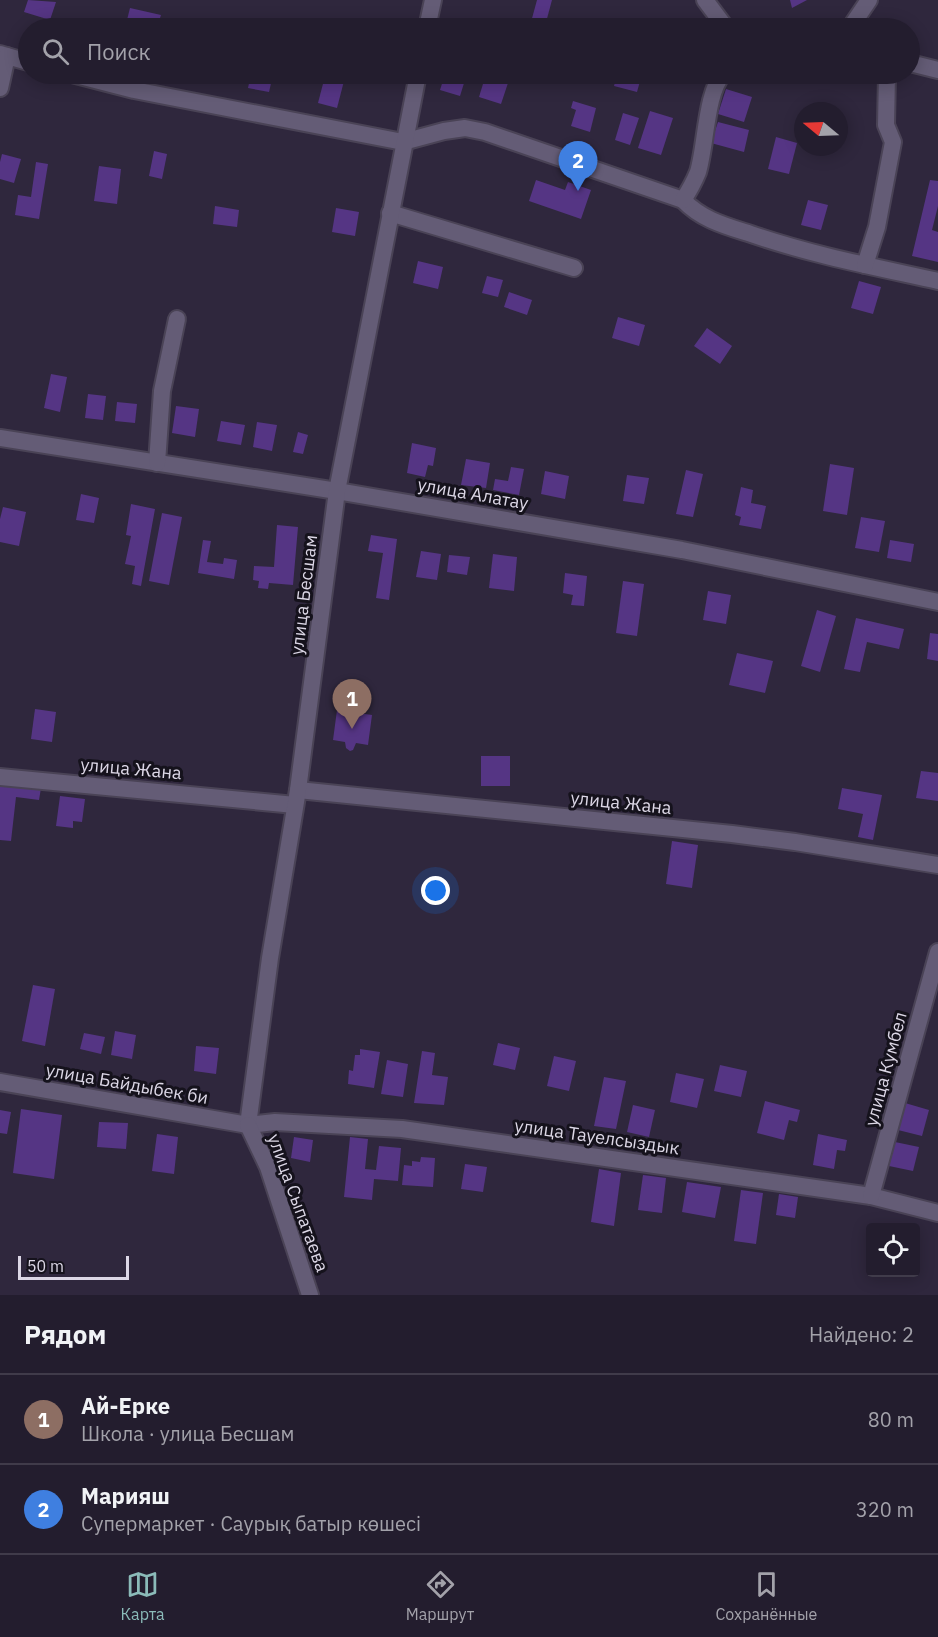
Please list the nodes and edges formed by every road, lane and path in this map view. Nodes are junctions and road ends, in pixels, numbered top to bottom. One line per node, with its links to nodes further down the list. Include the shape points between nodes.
1 (433, 0): 4 (street)
2 (705, 0): 5 (street)
3 (869, 0): 6 (street)
4 (429, 18)
5 (718, 18)
6 (857, 18)
7 (3, 55): 8 (street); 15 (street)
8 (18, 59)
9 (920, 66): 10 (street)
10 (938, 70)
11 (111, 84): 16 (street)
12 (416, 84): 16 (street, улица Бесшам)
13 (717, 84): 17 (street, via 698,171)
14 (887, 84): 19 (street, via 886,125 893,142 878,227)
15 (0, 88)
16 (403, 142): 17 (street, via 465,128 485,132); 18 (street, улица Бесшам)
17 (683, 200): 19 (street, via 711,221 798,250)
18 (390, 213): 20 (street); 25 (street, улица Бесшам)
19 (865, 265): 21 (street)
20 (574, 268)
21 (938, 281)
22 (177, 319): 24 (street, via 162,391)
23 (0, 438): 24 (street, улица Алатау)
24 (158, 463): 25 (street, улица Алатау)
25 (337, 491): 26 (street, улица Алатау, via 682,550); 28 (street, улица Бесшам)
26 (938, 602)
27 (0, 777): 28 (street, улица Жана)
28 (296, 797): 29 (street, улица Жана, via 732,834); 32 (street, улица Бесшам)
29 (938, 865)
30 (938, 952): 33 (street, улица Кумбел)
31 (0, 1082): 32 (street, улица Байдыбек би)
32 (248, 1125): 33 (street, улица Тауелсыздык, via 275,1122 402,1129); 35 (street, улица Сыпатаева, via 268,1167)
33 (872, 1196): 34 (street, улица Тауелсыздык)
34 (938, 1213)
35 (310, 1295)

